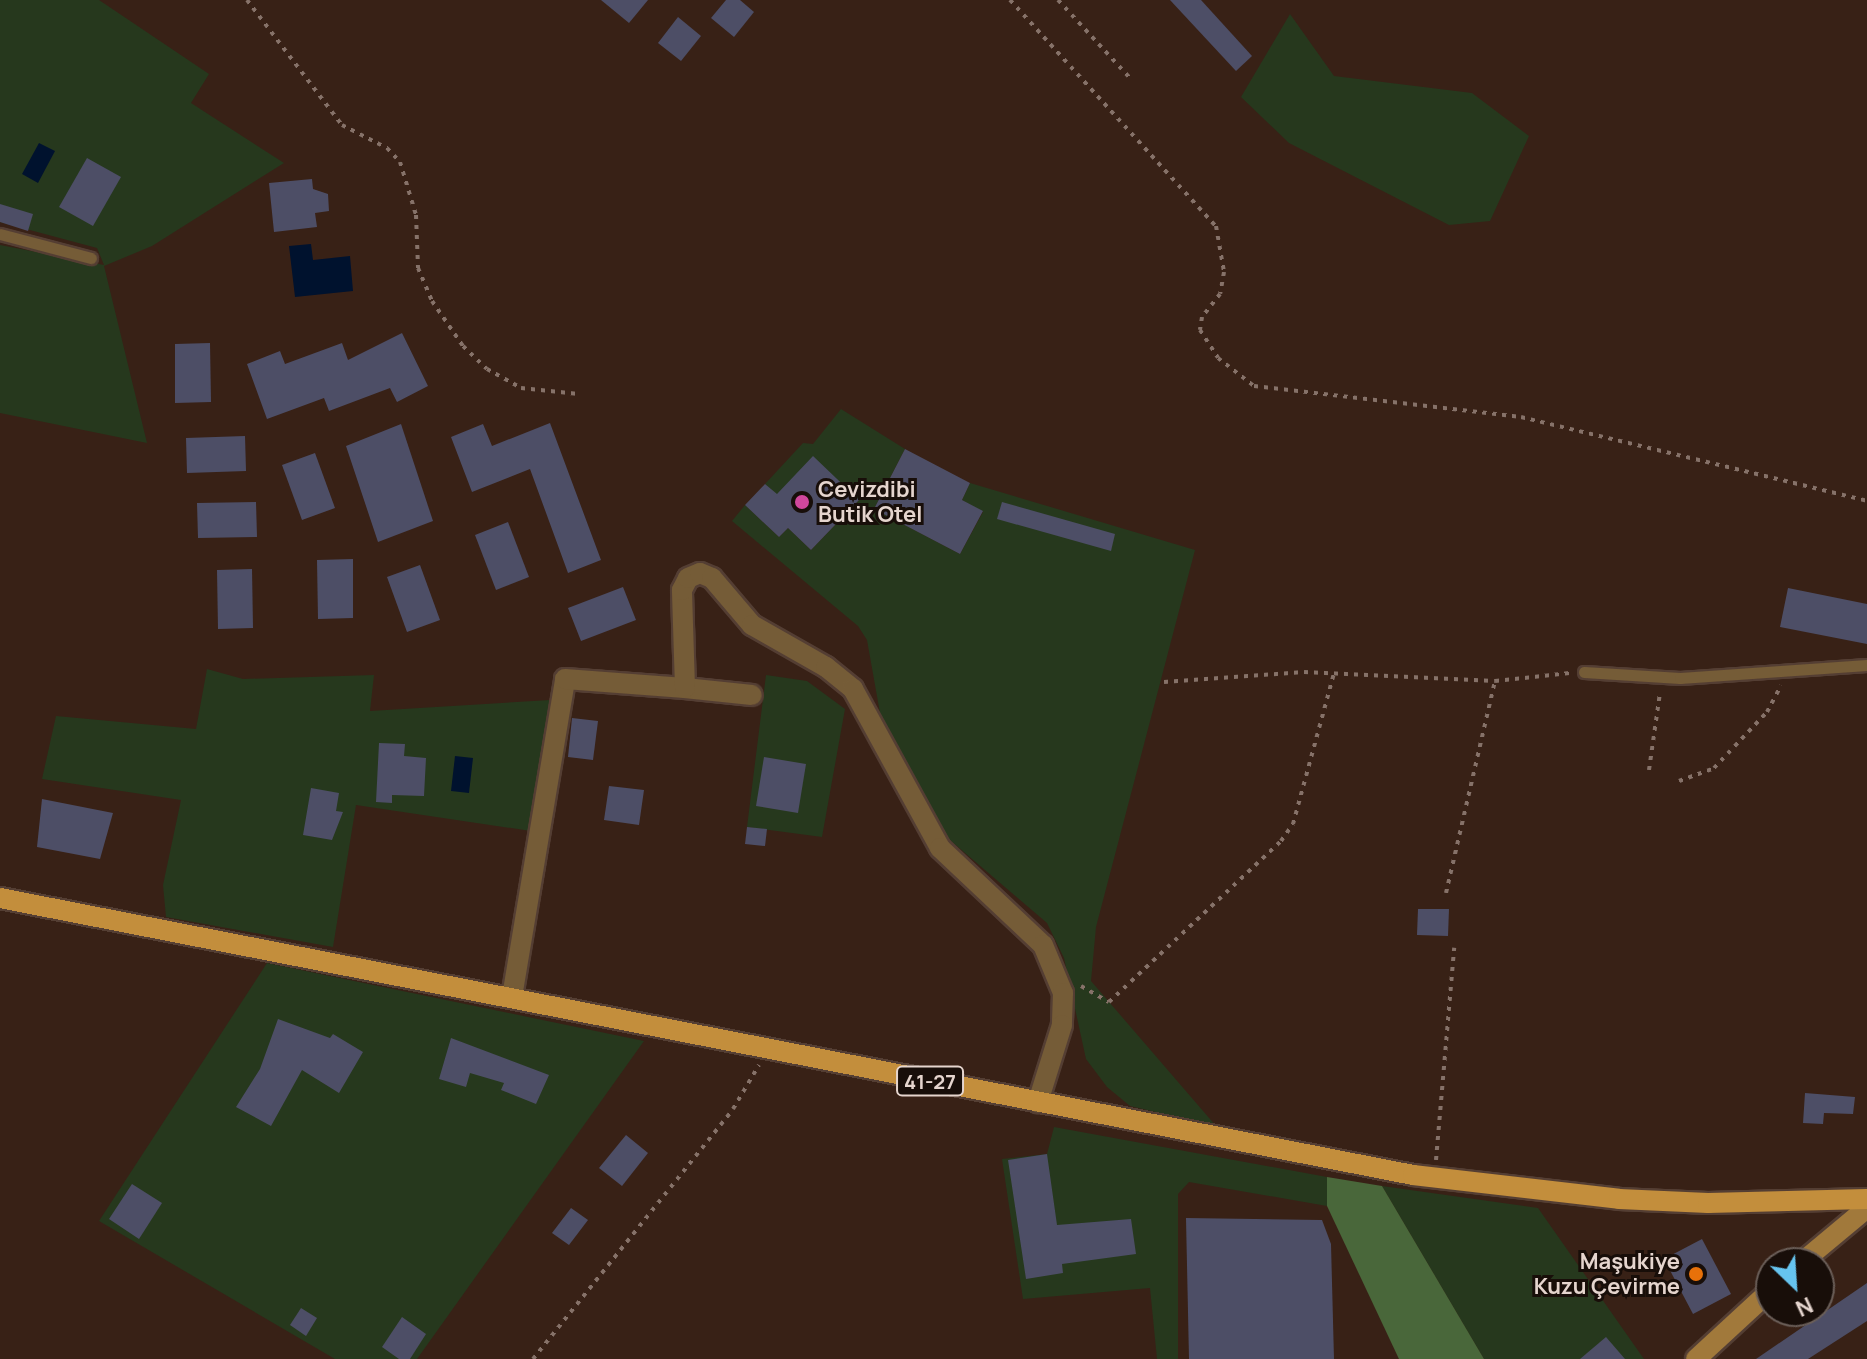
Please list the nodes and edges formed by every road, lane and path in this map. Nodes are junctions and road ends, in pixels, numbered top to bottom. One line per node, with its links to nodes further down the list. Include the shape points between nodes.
1 (247, 0): 7 (path, via 342,125 387,148 400,162 416,215 418,268 432,301 463,346 487,369 521,388)
2 (1010, 0): 8 (path, via 1216,226 1224,272 1220,294 1202,317 1200,330 1218,358 1254,386 1521,417)
3 (1058, 0): 4 (path)
4 (1131, 79)
5 (0, 234): 6 (lane)
6 (91, 258)
7 (579, 394)
8 (1867, 501)
9 (1867, 665): 10 (lane)
10 (1789, 670): 13 (lane); 19 (path, via 1767,712 1733,750 1714,768)
11 (1584, 672): 13 (lane); 14 (path)
12 (1334, 673): 14 (path); 15 (path); 24 (path, via 1293,824)
13 (1662, 677): 18 (path)
14 (1495, 681): 20 (path)
15 (1164, 682)
16 (685, 688): 17 (street); 23 (street, via 565,679); 26 (street, via 682,590 688,578 700,573 712,578 752,625 826,667 853,689 940,848 1030,930 1051,960 1063,993 1062,1025)
17 (752, 695)
18 (1649, 770)
19 (1679, 781)
20 (1446, 893)
21 (0, 898): 23 (main road, 41-27)
22 (1454, 948): 27 (path)
23 (512, 997): 25 (main road, 41-27)
24 (1109, 1002)
25 (767, 1048): 26 (main road, 41-27); 32 (path, via 723,1122)
26 (1038, 1102): 27 (main road, 41-27)
27 (1434, 1178): 28 (main road, 41-27, via 1524,1191 1679,1202)
28 (1867, 1199)
29 (1867, 1208): 30 (street)
30 (1820, 1247)
31 (1755, 1305): 33 (street)
32 (533, 1359)
33 (1696, 1359)

